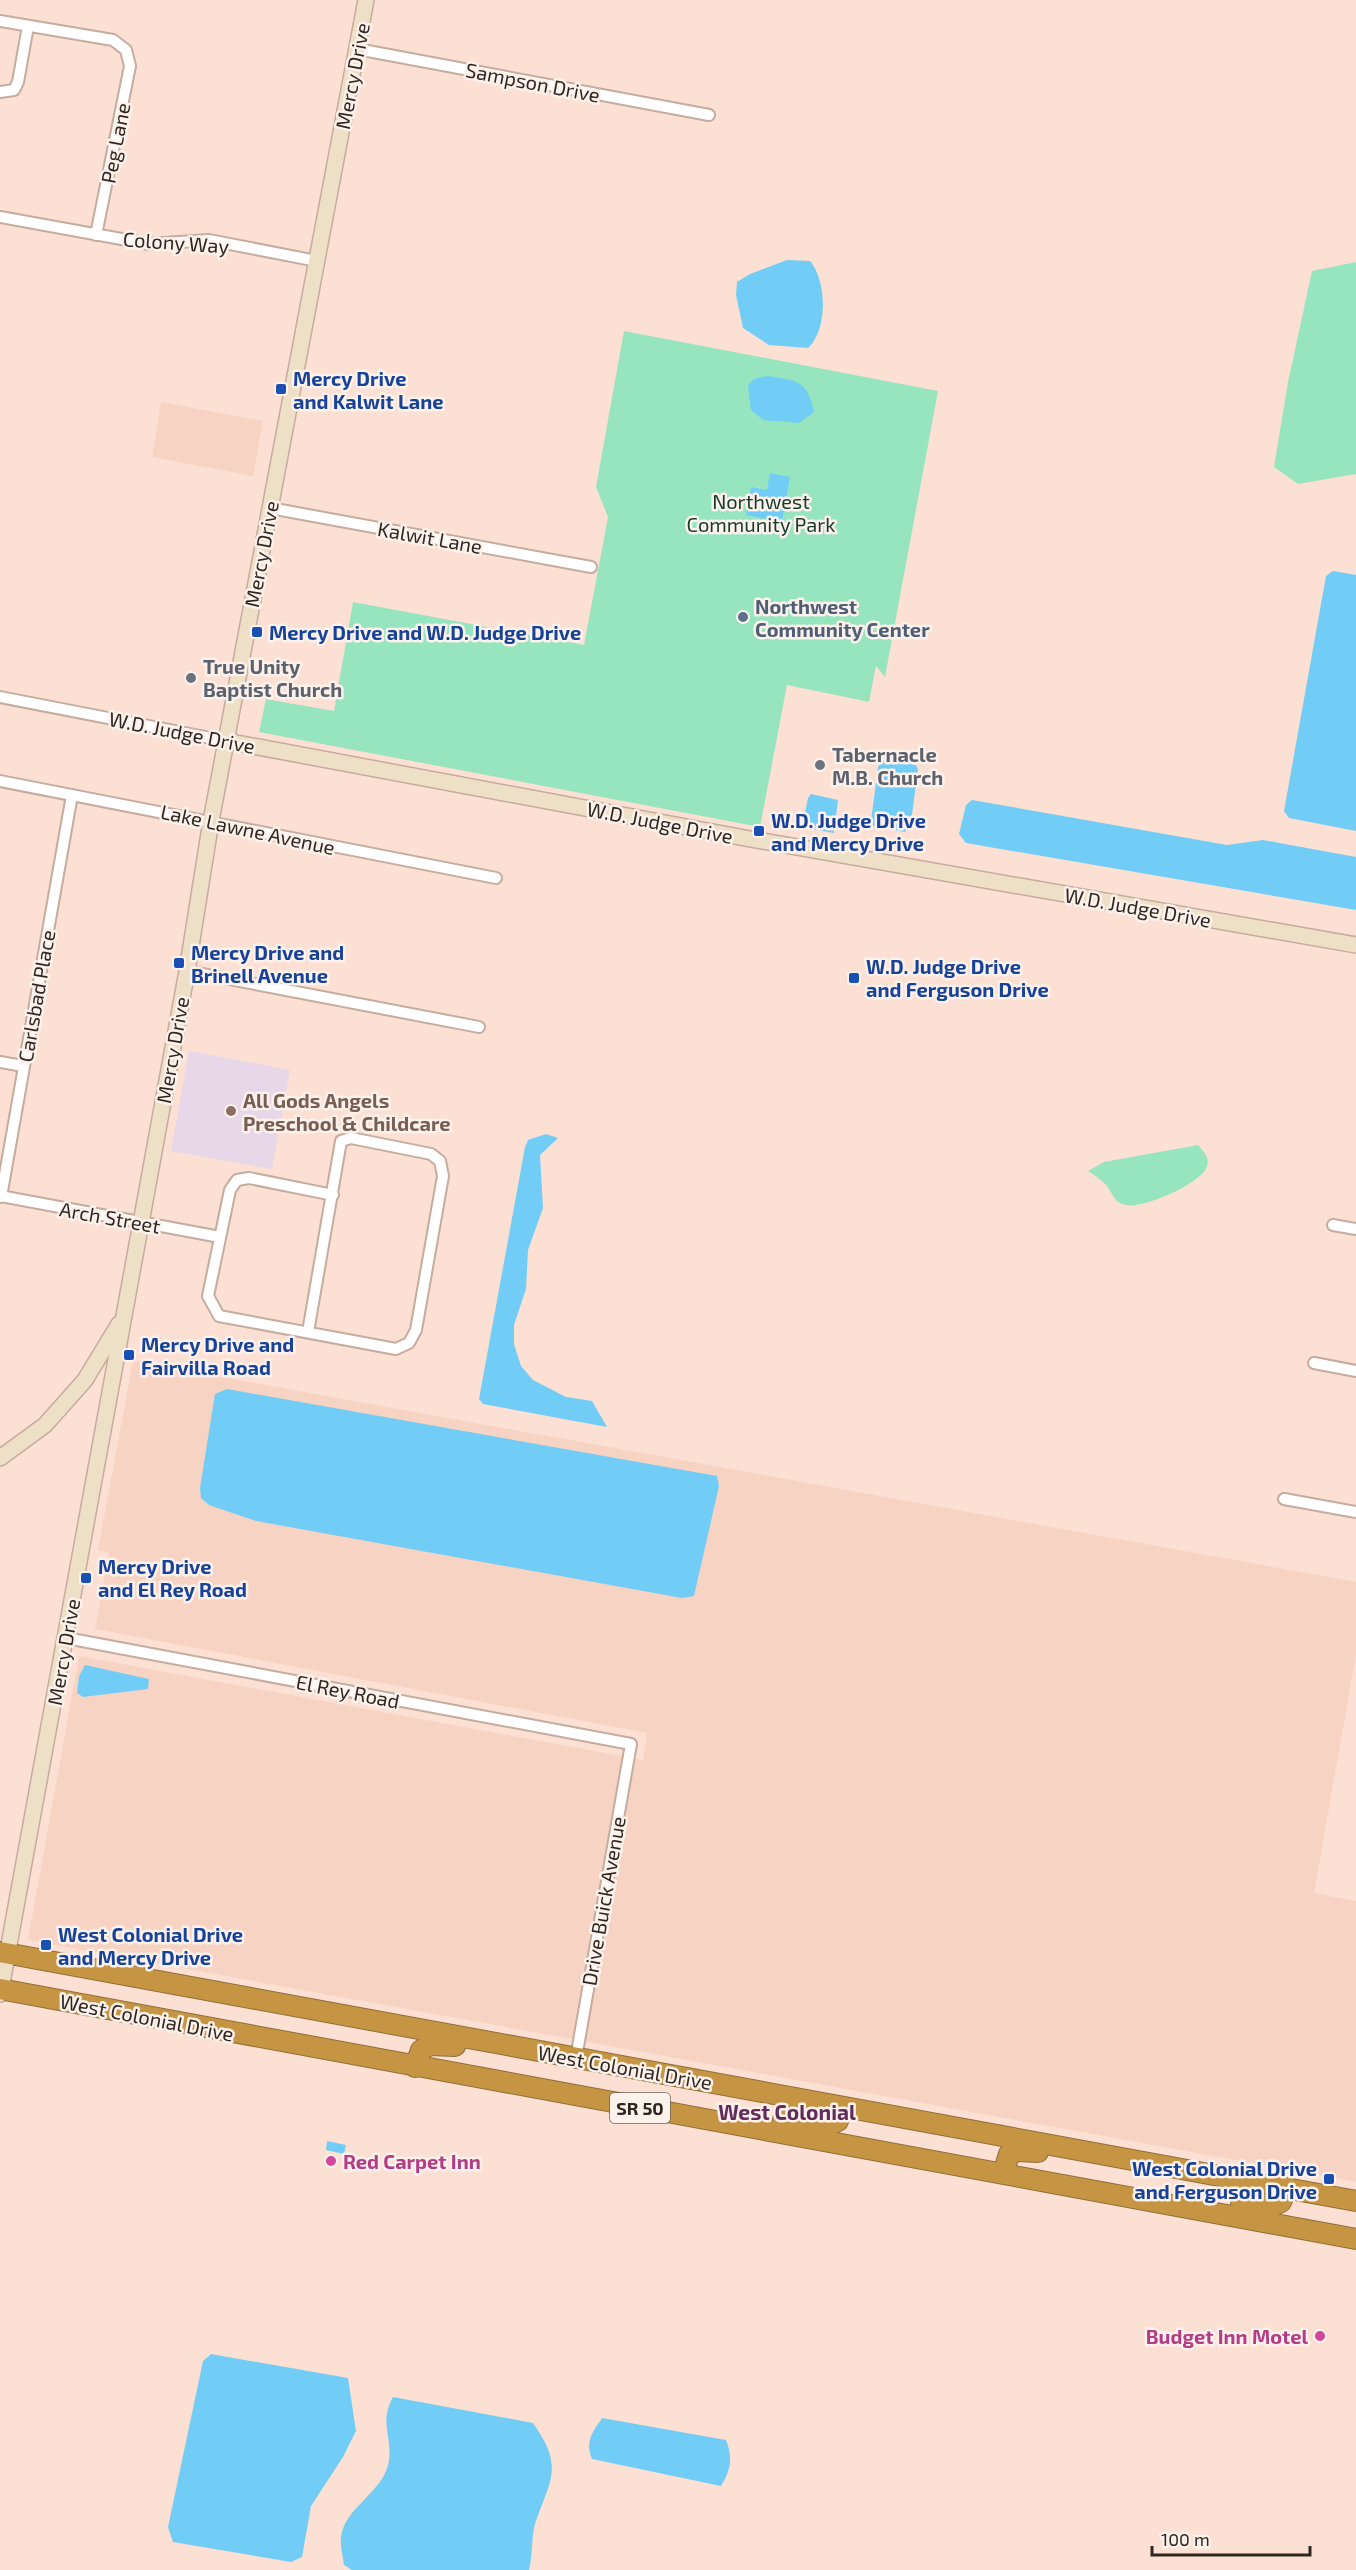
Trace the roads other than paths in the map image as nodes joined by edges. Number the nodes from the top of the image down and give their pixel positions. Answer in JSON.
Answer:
{"nodes":[{"id":1,"x":366,"y":0,"type":"edge"},
{"id":2,"x":0,"y":21,"type":"edge"},
{"id":3,"x":28,"y":26,"type":"junction"},
{"id":4,"x":357,"y":49,"type":"junction"},
{"id":5,"x":0,"y":92,"type":"edge"},
{"id":6,"x":709,"y":115,"type":"dead end"},
{"id":7,"x":0,"y":218,"type":"edge"},
{"id":8,"x":96,"y":235,"type":"junction"},
{"id":9,"x":317,"y":261,"type":"junction"},
{"id":10,"x":270,"y":508,"type":"junction"},
{"id":11,"x":591,"y":567,"type":"dead end"},
{"id":12,"x":0,"y":697,"type":"edge"},
{"id":13,"x":226,"y":741,"type":"junction"},
{"id":14,"x":0,"y":781,"type":"edge"},
{"id":15,"x":72,"y":795,"type":"junction"},
{"id":16,"x":211,"y":822,"type":"junction"},
{"id":17,"x":496,"y":878,"type":"dead end"},
{"id":18,"x":1356,"y":945,"type":"edge"},
{"id":19,"x":187,"y":971,"type":"junction"},
{"id":20,"x":479,"y":1027,"type":"dead end"},
{"id":21,"x":0,"y":1062,"type":"edge"},
{"id":22,"x":23,"y":1066,"type":"junction"},
{"id":23,"x":333,"y":1195,"type":"junction"},
{"id":24,"x":1,"y":1196,"type":"edge"},
{"id":25,"x":141,"y":1222,"type":"junction"},
{"id":26,"x":1333,"y":1225,"type":"dead end"},
{"id":27,"x":1356,"y":1229,"type":"edge"},
{"id":28,"x":220,"y":1237,"type":"junction"},
{"id":29,"x":124,"y":1317,"type":"junction"},
{"id":30,"x":308,"y":1332,"type":"junction"},
{"id":31,"x":1314,"y":1363,"type":"dead end"},
{"id":32,"x":1356,"y":1371,"type":"edge"},
{"id":33,"x":113,"y":1379,"type":"junction"},
{"id":34,"x":86,"y":1380,"type":"junction"},
{"id":35,"x":0,"y":1458,"type":"edge"},
{"id":36,"x":1284,"y":1499,"type":"dead end"},
{"id":37,"x":1356,"y":1512,"type":"edge"},
{"id":38,"x":66,"y":1638,"type":"junction"},
{"id":39,"x":631,"y":1744,"type":"joint"},
{"id":40,"x":4,"y":1952,"type":"edge"},
{"id":41,"x":0,"y":1991,"type":"edge"},
{"id":42,"x":545,"y":2052,"type":"junction"},
{"id":43,"x":576,"y":2058,"type":"junction"},
{"id":44,"x":415,"y":2067,"type":"junction"},
{"id":45,"x":842,"y":2107,"type":"junction"},
{"id":46,"x":717,"y":2122,"type":"junction"},
{"id":47,"x":1123,"y":2158,"type":"junction"},
{"id":48,"x":1003,"y":2174,"type":"junction"},
{"id":49,"x":1287,"y":2188,"type":"junction"},
{"id":50,"x":1356,"y":2201,"type":"edge"},
{"id":51,"x":1168,"y":2204,"type":"junction"},
{"id":52,"x":1356,"y":2239,"type":"edge"}],
"edges":[{"from":1,"to":4,"type":"street","name":"Mercy Drive"},
{"from":2,"to":3,"type":"street"},
{"from":3,"to":5,"type":"street"},
{"from":3,"to":8,"type":"street","name":"Peg Lane"},
{"from":4,"to":6,"type":"street","name":"Sampson Drive"},
{"from":4,"to":9,"type":"street","name":"Mercy Drive"},
{"from":7,"to":8,"type":"street","name":"Colony Way"},
{"from":8,"to":9,"type":"street","name":"Colony Way"},
{"from":9,"to":10,"type":"street","name":"Mercy Drive"},
{"from":10,"to":11,"type":"street","name":"Kalwit Lane"},
{"from":10,"to":13,"type":"street","name":"Mercy Drive"},
{"from":12,"to":13,"type":"street","name":"W.D. Judge Drive"},
{"from":13,"to":16,"type":"street","name":"Mercy Drive"},
{"from":13,"to":18,"type":"street","name":"W.D. Judge Drive"},
{"from":14,"to":15,"type":"street","name":"Lake Lawne Avenue"},
{"from":15,"to":16,"type":"street","name":"Lake Lawne Avenue"},
{"from":15,"to":22,"type":"street","name":"Carlsbad Place"},
{"from":16,"to":17,"type":"street","name":"Lake Lawne Avenue"},
{"from":16,"to":19,"type":"street","name":"Mercy Drive"},
{"from":19,"to":20,"type":"street"},
{"from":19,"to":25,"type":"street","name":"Mercy Drive"},
{"from":21,"to":22,"type":"street"},
{"from":22,"to":24,"type":"street","name":"Carlsbad Place"},
{"from":23,"to":28,"type":"street"},
{"from":23,"to":30,"type":"street"},
{"from":23,"to":30,"type":"street"},
{"from":24,"to":25,"type":"street","name":"Arch Street"},
{"from":25,"to":28,"type":"street","name":"Arch Street"},
{"from":25,"to":29,"type":"street","name":"Mercy Drive"},
{"from":26,"to":27,"type":"street"},
{"from":28,"to":30,"type":"street"},
{"from":29,"to":33,"type":"street","name":"Mercy Drive"},
{"from":29,"to":34,"type":"street"},
{"from":31,"to":32,"type":"street"},
{"from":33,"to":34,"type":"street"},
{"from":33,"to":38,"type":"street","name":"Mercy Drive"},
{"from":34,"to":35,"type":"street"},
{"from":36,"to":37,"type":"street"},
{"from":38,"to":39,"type":"street","name":"El Rey Road"},
{"from":38,"to":40,"type":"street","name":"Mercy Drive"},
{"from":39,"to":43,"type":"street","name":"Drive Buick Avenue"},
{"from":40,"to":41,"type":"street","name":"Mercy Drive"},
{"from":40,"to":42,"type":"highway","name":"West Colonial Drive","number":"SR 50"},
{"from":41,"to":44,"type":"highway","name":"West Colonial Drive","number":"SR 50"},
{"from":42,"to":43,"type":"highway","name":"West Colonial Drive","number":"SR 50"},
{"from":42,"to":44,"type":"highway"},
{"from":43,"to":45,"type":"highway","name":"West Colonial Drive","number":"SR 50"},
{"from":44,"to":46,"type":"highway","name":"West Colonial Drive","number":"SR 50"},
{"from":45,"to":46,"type":"highway"},
{"from":45,"to":47,"type":"highway","name":"West Colonial Drive","number":"SR 50"},
{"from":46,"to":48,"type":"highway","name":"West Colonial Drive","number":"SR 50"},
{"from":47,"to":48,"type":"highway"},
{"from":47,"to":49,"type":"highway","name":"West Colonial Drive","number":"SR 50"},
{"from":48,"to":51,"type":"highway","name":"West Colonial Drive","number":"SR 50"},
{"from":49,"to":50,"type":"highway","name":"West Colonial Drive","number":"SR 50"},
{"from":49,"to":51,"type":"highway"},
{"from":51,"to":52,"type":"highway","name":"West Colonial Drive","number":"SR 50"}]}
